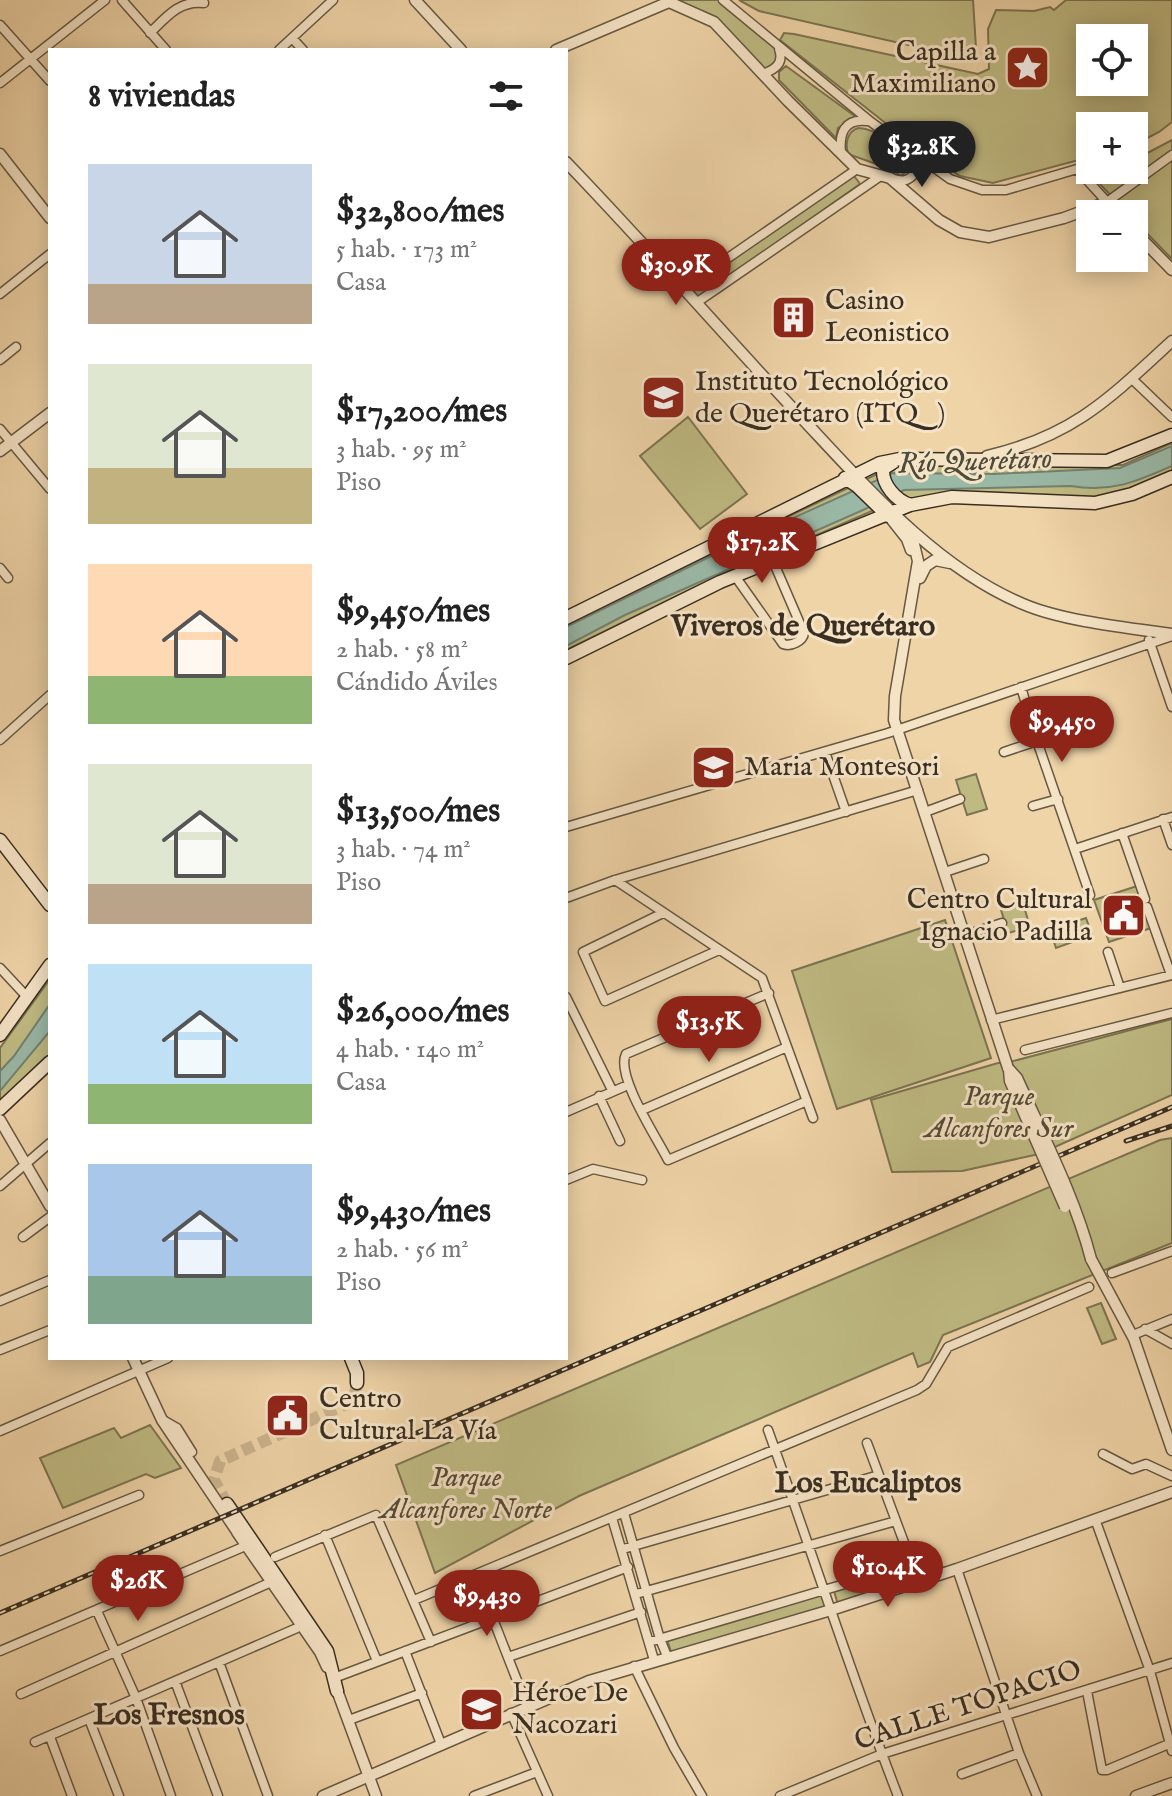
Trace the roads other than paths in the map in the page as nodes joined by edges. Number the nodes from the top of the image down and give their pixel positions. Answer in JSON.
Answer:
{"nodes":[{"id":1,"x":105,"y":0,"type":"edge"},
{"id":2,"x":122,"y":0,"type":"edge"},
{"id":3,"x":333,"y":0,"type":"edge"},
{"id":4,"x":723,"y":0,"type":"edge"},
{"id":5,"x":665,"y":1,"type":"edge"},
{"id":6,"x":419,"y":2,"type":"edge"},
{"id":7,"x":204,"y":3,"type":"dead end"},
{"id":8,"x":0,"y":25,"type":"edge"},
{"id":9,"x":150,"y":33,"type":"junction"},
{"id":10,"x":292,"y":38,"type":"junction"},
{"id":11,"x":779,"y":47,"type":"junction"},
{"id":12,"x":164,"y":48,"type":"edge"},
{"id":13,"x":281,"y":48,"type":"edge"},
{"id":14,"x":301,"y":48,"type":"edge"},
{"id":15,"x":459,"y":48,"type":"edge"},
{"id":16,"x":560,"y":48,"type":"edge"},
{"id":17,"x":30,"y":59,"type":"junction"},
{"id":18,"x":763,"y":74,"type":"junction"},
{"id":19,"x":48,"y":79,"type":"edge"},
{"id":20,"x":0,"y":83,"type":"edge"},
{"id":21,"x":871,"y":122,"type":"junction"},
{"id":22,"x":841,"y":153,"type":"junction"},
{"id":23,"x":0,"y":155,"type":"edge"},
{"id":24,"x":915,"y":155,"type":"junction"},
{"id":25,"x":1172,"y":155,"type":"edge"},
{"id":26,"x":568,"y":164,"type":"edge"},
{"id":27,"x":857,"y":169,"type":"junction"},
{"id":28,"x":886,"y":176,"type":"junction"},
{"id":29,"x":1105,"y":200,"type":"edge"},
{"id":30,"x":1110,"y":200,"type":"edge"},
{"id":31,"x":1076,"y":214,"type":"edge"},
{"id":32,"x":48,"y":215,"type":"edge"},
{"id":33,"x":1064,"y":218,"type":"junction"},
{"id":34,"x":1076,"y":218,"type":"edge"},
{"id":35,"x":1148,"y":245,"type":"edge"},
{"id":36,"x":48,"y":256,"type":"edge"},
{"id":37,"x":1172,"y":270,"type":"edge"},
{"id":38,"x":683,"y":289,"type":"junction"},
{"id":39,"x":0,"y":294,"type":"edge"},
{"id":40,"x":696,"y":303,"type":"junction"},
{"id":41,"x":1172,"y":341,"type":"edge"},
{"id":42,"x":16,"y":347,"type":"dead end"},
{"id":43,"x":0,"y":360,"type":"edge"},
{"id":44,"x":1131,"y":378,"type":"junction"},
{"id":45,"x":48,"y":415,"type":"edge"},
{"id":46,"x":1172,"y":417,"type":"edge"},
{"id":47,"x":0,"y":429,"type":"edge"},
{"id":48,"x":1172,"y":435,"type":"edge"},
{"id":49,"x":11,"y":443,"type":"junction"},
{"id":50,"x":0,"y":451,"type":"edge"},
{"id":51,"x":900,"y":459,"type":"junction"},
{"id":52,"x":969,"y":461,"type":"junction"},
{"id":53,"x":1172,"y":477,"type":"edge"},
{"id":54,"x":855,"y":480,"type":"junction"},
{"id":55,"x":48,"y":487,"type":"edge"},
{"id":56,"x":910,"y":505,"type":"junction"},
{"id":57,"x":887,"y":511,"type":"junction"},
{"id":58,"x":910,"y":530,"type":"junction"},
{"id":59,"x":773,"y":561,"type":"junction"},
{"id":60,"x":957,"y":565,"type":"junction"},
{"id":61,"x":0,"y":568,"type":"edge"},
{"id":62,"x":735,"y":576,"type":"junction"},
{"id":63,"x":8,"y":578,"type":"dead end"},
{"id":64,"x":917,"y":582,"type":"junction"},
{"id":65,"x":568,"y":617,"type":"edge"},
{"id":66,"x":1146,"y":631,"type":"junction"},
{"id":67,"x":1170,"y":633,"type":"edge"},
{"id":68,"x":1150,"y":644,"type":"junction"},
{"id":69,"x":568,"y":657,"type":"edge"},
{"id":70,"x":1021,"y":687,"type":"junction"},
{"id":71,"x":46,"y":698,"type":"edge"},
{"id":72,"x":1172,"y":707,"type":"edge"},
{"id":73,"x":898,"y":729,"type":"junction"},
{"id":74,"x":0,"y":740,"type":"edge"},
{"id":75,"x":1037,"y":741,"type":"junction"},
{"id":76,"x":825,"y":752,"type":"junction"},
{"id":77,"x":1004,"y":752,"type":"dead end"},
{"id":78,"x":918,"y":790,"type":"junction"},
{"id":79,"x":960,"y":799,"type":"dead end"},
{"id":80,"x":1058,"y":799,"type":"junction"},
{"id":81,"x":1033,"y":806,"type":"dead end"},
{"id":82,"x":846,"y":812,"type":"junction"},
{"id":83,"x":925,"y":812,"type":"junction"},
{"id":84,"x":1168,"y":818,"type":"edge"},
{"id":85,"x":568,"y":826,"type":"edge"},
{"id":86,"x":1122,"y":833,"type":"junction"},
{"id":87,"x":1172,"y":845,"type":"edge"},
{"id":88,"x":2,"y":847,"type":"edge"},
{"id":89,"x":1075,"y":849,"type":"junction"},
{"id":90,"x":984,"y":859,"type":"dead end"},
{"id":91,"x":945,"y":872,"type":"junction"},
{"id":92,"x":615,"y":880,"type":"junction"},
{"id":93,"x":1090,"y":895,"type":"dead end"},
{"id":94,"x":568,"y":897,"type":"edge"},
{"id":95,"x":48,"y":903,"type":"edge"},
{"id":96,"x":663,"y":913,"type":"junction"},
{"id":97,"x":1002,"y":923,"type":"dead end"},
{"id":98,"x":966,"y":935,"type":"junction"},
{"id":99,"x":719,"y":950,"type":"junction"},
{"id":100,"x":1108,"y":952,"type":"dead end"},
{"id":101,"x":0,"y":968,"type":"edge"},
{"id":102,"x":48,"y":968,"type":"edge"},
{"id":103,"x":1172,"y":975,"type":"edge"},
{"id":104,"x":1120,"y":988,"type":"junction"},
{"id":105,"x":769,"y":993,"type":"junction"},
{"id":106,"x":28,"y":998,"type":"junction"},
{"id":107,"x":568,"y":1001,"type":"edge"},
{"id":108,"x":1172,"y":1013,"type":"edge"},
{"id":109,"x":991,"y":1020,"type":"junction"},
{"id":110,"x":577,"y":1021,"type":"junction"},
{"id":111,"x":568,"y":1024,"type":"edge"},
{"id":112,"x":0,"y":1035,"type":"edge"},
{"id":113,"x":787,"y":1047,"type":"junction"},
{"id":114,"x":1025,"y":1050,"type":"dead end"},
{"id":115,"x":48,"y":1064,"type":"edge"},
{"id":116,"x":628,"y":1085,"type":"junction"},
{"id":117,"x":612,"y":1090,"type":"junction"},
{"id":118,"x":599,"y":1096,"type":"junction"},
{"id":119,"x":807,"y":1101,"type":"junction"},
{"id":120,"x":3,"y":1103,"type":"edge"},
{"id":121,"x":642,"y":1110,"type":"junction"},
{"id":122,"x":568,"y":1111,"type":"edge"},
{"id":123,"x":813,"y":1118,"type":"dead end"},
{"id":124,"x":0,"y":1120,"type":"edge"},
{"id":125,"x":620,"y":1141,"type":"dead end"},
{"id":126,"x":48,"y":1145,"type":"edge"},
{"id":127,"x":26,"y":1164,"type":"junction"},
{"id":128,"x":568,"y":1179,"type":"edge"},
{"id":129,"x":642,"y":1180,"type":"dead end"},
{"id":130,"x":0,"y":1186,"type":"edge"},
{"id":131,"x":48,"y":1202,"type":"edge"},
{"id":132,"x":48,"y":1218,"type":"edge"},
{"id":133,"x":23,"y":1237,"type":"dead end"},
{"id":134,"x":1172,"y":1251,"type":"edge"},
{"id":135,"x":1112,"y":1273,"type":"dead end"},
{"id":136,"x":48,"y":1281,"type":"edge"},
{"id":137,"x":1089,"y":1287,"type":"dead end"},
{"id":138,"x":0,"y":1301,"type":"edge"},
{"id":139,"x":1172,"y":1319,"type":"edge"},
{"id":140,"x":1145,"y":1329,"type":"junction"},
{"id":141,"x":48,"y":1331,"type":"edge"},
{"id":142,"x":1133,"y":1335,"type":"junction"},
{"id":143,"x":1172,"y":1344,"type":"edge"},
{"id":144,"x":0,"y":1350,"type":"edge"},
{"id":145,"x":134,"y":1360,"type":"edge"},
{"id":146,"x":164,"y":1360,"type":"edge"},
{"id":147,"x":352,"y":1360,"type":"edge"},
{"id":148,"x":140,"y":1371,"type":"junction"},
{"id":149,"x":357,"y":1383,"type":"dead end"},
{"id":150,"x":162,"y":1420,"type":"junction"},
{"id":151,"x":768,"y":1430,"type":"dead end"},
{"id":152,"x":0,"y":1431,"type":"edge"},
{"id":153,"x":867,"y":1443,"type":"dead end"},
{"id":154,"x":775,"y":1450,"type":"junction"},
{"id":155,"x":1172,"y":1450,"type":"edge"},
{"id":156,"x":192,"y":1452,"type":"dead end"},
{"id":157,"x":1103,"y":1454,"type":"dead end"},
{"id":158,"x":879,"y":1475,"type":"junction"},
{"id":159,"x":1172,"y":1476,"type":"edge"},
{"id":160,"x":1172,"y":1492,"type":"edge"},
{"id":161,"x":139,"y":1495,"type":"dead end"},
{"id":162,"x":794,"y":1500,"type":"junction"},
{"id":163,"x":227,"y":1504,"type":"tunnel mouth"},
{"id":164,"x":624,"y":1513,"type":"junction"},
{"id":165,"x":612,"y":1518,"type":"junction"},
{"id":166,"x":1095,"y":1519,"type":"junction"},
{"id":167,"x":896,"y":1521,"type":"junction"},
{"id":168,"x":325,"y":1535,"type":"junction"},
{"id":169,"x":635,"y":1546,"type":"junction"},
{"id":170,"x":243,"y":1547,"type":"dead end"},
{"id":171,"x":809,"y":1547,"type":"junction"},
{"id":172,"x":623,"y":1549,"type":"junction"},
{"id":173,"x":0,"y":1551,"type":"edge"},
{"id":174,"x":275,"y":1557,"type":"dead end"},
{"id":175,"x":628,"y":1567,"type":"junction"},
{"id":176,"x":957,"y":1569,"type":"junction"},
{"id":177,"x":269,"y":1583,"type":"dead end"},
{"id":178,"x":825,"y":1590,"type":"junction"},
{"id":179,"x":647,"y":1591,"type":"junction"},
{"id":180,"x":636,"y":1594,"type":"junction"},
{"id":181,"x":414,"y":1600,"type":"junction"},
{"id":182,"x":831,"y":1610,"type":"junction"},
{"id":183,"x":97,"y":1611,"type":"junction"},
{"id":184,"x":641,"y":1612,"type":"junction"},
{"id":185,"x":493,"y":1619,"type":"junction"},
{"id":186,"x":297,"y":1628,"type":"dead end"},
{"id":187,"x":660,"y":1639,"type":"junction"},
{"id":188,"x":431,"y":1642,"type":"junction"},
{"id":189,"x":649,"y":1642,"type":"junction"},
{"id":190,"x":115,"y":1650,"type":"junction"},
{"id":191,"x":0,"y":1651,"type":"edge"},
{"id":192,"x":405,"y":1651,"type":"junction"},
{"id":193,"x":667,"y":1656,"type":"junction"},
{"id":194,"x":508,"y":1657,"type":"junction"},
{"id":195,"x":654,"y":1660,"type":"junction"},
{"id":196,"x":377,"y":1661,"type":"junction"},
{"id":197,"x":219,"y":1662,"type":"junction"},
{"id":198,"x":1172,"y":1663,"type":"edge"},
{"id":199,"x":634,"y":1666,"type":"junction"},
{"id":200,"x":1150,"y":1671,"type":"junction"},
{"id":201,"x":175,"y":1681,"type":"junction"},
{"id":202,"x":336,"y":1684,"type":"junction"},
{"id":203,"x":1087,"y":1691,"type":"junction"},
{"id":204,"x":422,"y":1693,"type":"junction"},
{"id":205,"x":21,"y":1694,"type":"dead end"},
{"id":206,"x":136,"y":1698,"type":"junction"},
{"id":207,"x":527,"y":1706,"type":"junction"},
{"id":208,"x":511,"y":1713,"type":"junction"},
{"id":209,"x":1007,"y":1715,"type":"junction"},
{"id":210,"x":89,"y":1719,"type":"junction"},
{"id":211,"x":349,"y":1720,"type":"junction"},
{"id":212,"x":50,"y":1737,"type":"junction"},
{"id":213,"x":35,"y":1742,"type":"dead end"},
{"id":214,"x":441,"y":1744,"type":"junction"},
{"id":215,"x":1171,"y":1746,"type":"edge"},
{"id":216,"x":1019,"y":1753,"type":"junction"},
{"id":217,"x":882,"y":1754,"type":"junction"},
{"id":218,"x":537,"y":1772,"type":"junction"},
{"id":219,"x":962,"y":1774,"type":"dead end"},
{"id":220,"x":368,"y":1775,"type":"junction"},
{"id":221,"x":1172,"y":1783,"type":"edge"},
{"id":222,"x":72,"y":1796,"type":"edge"},
{"id":223,"x":119,"y":1796,"type":"edge"},
{"id":224,"x":171,"y":1796,"type":"edge"},
{"id":225,"x":218,"y":1796,"type":"edge"},
{"id":226,"x":268,"y":1796,"type":"edge"},
{"id":227,"x":323,"y":1796,"type":"edge"},
{"id":228,"x":376,"y":1796,"type":"edge"},
{"id":229,"x":474,"y":1796,"type":"edge"},
{"id":230,"x":548,"y":1796,"type":"edge"},
{"id":231,"x":702,"y":1796,"type":"edge"},
{"id":232,"x":780,"y":1796,"type":"edge"},
{"id":233,"x":898,"y":1796,"type":"edge"},
{"id":234,"x":1037,"y":1796,"type":"edge"},
{"id":235,"x":1136,"y":1796,"type":"edge"}],
"edges":[{"from":1,"to":17,"type":"street"},
{"from":2,"to":9,"type":"street"},
{"from":3,"to":10,"type":"street"},
{"from":4,"to":11,"type":"street"},
{"from":5,"to":16,"type":"street"},
{"from":5,"to":18,"type":"street"},
{"from":6,"to":15,"type":"street"},
{"from":7,"to":9,"type":"street"},
{"from":8,"to":17,"type":"street"},
{"from":9,"to":12,"type":"street"},
{"from":10,"to":13,"type":"street"},
{"from":10,"to":14,"type":"street"},
{"from":11,"to":18,"type":"street"},
{"from":11,"to":21,"type":"street"},
{"from":17,"to":19,"type":"street"},
{"from":17,"to":20,"type":"street"},
{"from":18,"to":22,"type":"street"},
{"from":21,"to":22,"type":"street"},
{"from":21,"to":24,"type":"street"},
{"from":22,"to":27,"type":"street"},
{"from":23,"to":32,"type":"street"},
{"from":24,"to":28,"type":"street"},
{"from":24,"to":29,"type":"street"},
{"from":25,"to":30,"type":"street"},
{"from":26,"to":38,"type":"street"},
{"from":27,"to":28,"type":"street"},
{"from":27,"to":38,"type":"street"},
{"from":28,"to":33,"type":"street"},
{"from":28,"to":40,"type":"street"},
{"from":31,"to":33,"type":"street"},
{"from":33,"to":34,"type":"street"},
{"from":35,"to":37,"type":"street"},
{"from":36,"to":39,"type":"street"},
{"from":38,"to":40,"type":"street"},
{"from":40,"to":54,"type":"street"},
{"from":41,"to":44,"type":"street"},
{"from":42,"to":43,"type":"street"},
{"from":44,"to":46,"type":"street"},
{"from":44,"to":52,"type":"street"},
{"from":45,"to":49,"type":"street"},
{"from":47,"to":49,"type":"street"},
{"from":48,"to":52,"type":"main road"},
{"from":49,"to":50,"type":"street"},
{"from":49,"to":55,"type":"street"},
{"from":51,"to":52,"type":"main road"},
{"from":51,"to":54,"type":"main road"},
{"from":51,"to":56,"type":"main road"},
{"from":53,"to":56,"type":"main road"},
{"from":54,"to":57,"type":"main road"},
{"from":54,"to":65,"type":"main road"},
{"from":56,"to":57,"type":"main road"},
{"from":57,"to":58,"type":"street"},
{"from":57,"to":59,"type":"main road"},
{"from":57,"to":64,"type":"street"},
{"from":58,"to":60,"type":"street"},
{"from":58,"to":64,"type":"street"},
{"from":59,"to":62,"type":"main road"},
{"from":59,"to":62,"type":"street"},
{"from":60,"to":64,"type":"street"},
{"from":60,"to":66,"type":"street"},
{"from":61,"to":63,"type":"street"},
{"from":62,"to":69,"type":"main road"},
{"from":64,"to":73,"type":"street"},
{"from":66,"to":67,"type":"street"},
{"from":66,"to":68,"type":"street"},
{"from":67,"to":68,"type":"street"},
{"from":68,"to":70,"type":"street"},
{"from":68,"to":72,"type":"street"},
{"from":70,"to":73,"type":"street"},
{"from":70,"to":75,"type":"street"},
{"from":71,"to":74,"type":"street"},
{"from":73,"to":76,"type":"street"},
{"from":73,"to":78,"type":"street"},
{"from":75,"to":77,"type":"street"},
{"from":75,"to":80,"type":"street"},
{"from":76,"to":82,"type":"street"},
{"from":76,"to":85,"type":"street"},
{"from":78,"to":82,"type":"street"},
{"from":78,"to":83,"type":"street"},
{"from":79,"to":83,"type":"street"},
{"from":80,"to":81,"type":"street"},
{"from":80,"to":89,"type":"street"},
{"from":82,"to":92,"type":"street"},
{"from":83,"to":91,"type":"street"},
{"from":84,"to":86,"type":"street"},
{"from":84,"to":87,"type":"street"},
{"from":86,"to":89,"type":"street"},
{"from":86,"to":103,"type":"street"},
{"from":88,"to":95,"type":"main road"},
{"from":89,"to":93,"type":"street"},
{"from":90,"to":91,"type":"street"},
{"from":91,"to":98,"type":"street"},
{"from":92,"to":94,"type":"street"},
{"from":92,"to":96,"type":"street"},
{"from":96,"to":99,"type":"street"},
{"from":96,"to":99,"type":"street"},
{"from":97,"to":98,"type":"street"},
{"from":98,"to":109,"type":"street"},
{"from":99,"to":105,"type":"street"},
{"from":100,"to":104,"type":"street"},
{"from":101,"to":106,"type":"street"},
{"from":102,"to":106,"type":"main road"},
{"from":103,"to":104,"type":"street"},
{"from":104,"to":109,"type":"street"},
{"from":105,"to":113,"type":"street"},
{"from":105,"to":116,"type":"street"},
{"from":106,"to":112,"type":"main road"},
{"from":107,"to":110,"type":"street"},
{"from":108,"to":114,"type":"street"},
{"from":109,"to":142,"type":"street","bridge":true},
{"from":110,"to":111,"type":"street"},
{"from":110,"to":117,"type":"street"},
{"from":113,"to":119,"type":"street"},
{"from":113,"to":121,"type":"street"},
{"from":115,"to":120,"type":"main road"},
{"from":116,"to":117,"type":"street"},
{"from":116,"to":121,"type":"street"},
{"from":117,"to":118,"type":"street"},
{"from":118,"to":122,"type":"street"},
{"from":118,"to":125,"type":"street"},
{"from":119,"to":121,"type":"street"},
{"from":119,"to":123,"type":"street"},
{"from":124,"to":127,"type":"street"},
{"from":126,"to":127,"type":"street"},
{"from":127,"to":130,"type":"street"},
{"from":127,"to":131,"type":"street"},
{"from":128,"to":129,"type":"street"},
{"from":132,"to":133,"type":"street"},
{"from":134,"to":135,"type":"street"},
{"from":136,"to":138,"type":"street"},
{"from":137,"to":154,"type":"street"},
{"from":139,"to":140,"type":"street"},
{"from":140,"to":142,"type":"street"},
{"from":140,"to":143,"type":"street"},
{"from":141,"to":144,"type":"street"},
{"from":142,"to":155,"type":"street"},
{"from":145,"to":148,"type":"street"},
{"from":146,"to":148,"type":"street"},
{"from":147,"to":149,"type":"main road"},
{"from":148,"to":150,"type":"street"},
{"from":148,"to":152,"type":"street"},
{"from":150,"to":156,"type":"street"},
{"from":150,"to":202,"type":"street"},
{"from":151,"to":154,"type":"street"},
{"from":153,"to":158,"type":"street"},
{"from":154,"to":162,"type":"street"},
{"from":154,"to":164,"type":"street"},
{"from":157,"to":159,"type":"street"},
{"from":158,"to":162,"type":"street"},
{"from":158,"to":167,"type":"street"},
{"from":160,"to":166,"type":"street"},
{"from":161,"to":173,"type":"street"},
{"from":162,"to":169,"type":"street"},
{"from":162,"to":171,"type":"street"},
{"from":163,"to":202,"type":"main road"},
{"from":164,"to":165,"type":"street"},
{"from":164,"to":169,"type":"street"},
{"from":165,"to":172,"type":"street"},
{"from":165,"to":181,"type":"street"},
{"from":166,"to":176,"type":"street"},
{"from":166,"to":200,"type":"street"},
{"from":167,"to":171,"type":"street"},
{"from":167,"to":178,"type":"street"},
{"from":168,"to":174,"type":"street"},
{"from":168,"to":181,"type":"street"},
{"from":168,"to":196,"type":"street"},
{"from":169,"to":172,"type":"street"},
{"from":169,"to":179,"type":"street"},
{"from":170,"to":183,"type":"street"},
{"from":171,"to":178,"type":"street"},
{"from":171,"to":179,"type":"street"},
{"from":172,"to":175,"type":"street"},
{"from":175,"to":180,"type":"street"},
{"from":175,"to":185,"type":"street"},
{"from":176,"to":182,"type":"street"},
{"from":176,"to":209,"type":"street"},
{"from":177,"to":190,"type":"street"},
{"from":178,"to":182,"type":"street"},
{"from":178,"to":187,"type":"street"},
{"from":179,"to":180,"type":"street"},
{"from":179,"to":187,"type":"street"},
{"from":180,"to":184,"type":"street"},
{"from":181,"to":188,"type":"street"},
{"from":182,"to":193,"type":"street"},
{"from":182,"to":217,"type":"street"},
{"from":183,"to":190,"type":"street"},
{"from":183,"to":191,"type":"street"},
{"from":184,"to":189,"type":"street"},
{"from":184,"to":194,"type":"street"},
{"from":185,"to":188,"type":"street"},
{"from":185,"to":194,"type":"street"},
{"from":186,"to":197,"type":"street"},
{"from":187,"to":189,"type":"street"},
{"from":187,"to":193,"type":"street"},
{"from":188,"to":192,"type":"street"},
{"from":189,"to":195,"type":"street"},
{"from":190,"to":205,"type":"street"},
{"from":190,"to":206,"type":"street"},
{"from":192,"to":196,"type":"street"},
{"from":192,"to":204,"type":"street"},
{"from":193,"to":195,"type":"street"},
{"from":194,"to":207,"type":"street"},
{"from":195,"to":199,"type":"street"},
{"from":196,"to":202,"type":"street"},
{"from":197,"to":201,"type":"street"},
{"from":197,"to":226,"type":"street"},
{"from":198,"to":200,"type":"street","name":"CALLE TOPACIO"},
{"from":199,"to":207,"type":"street"},
{"from":199,"to":231,"type":"street"},
{"from":200,"to":203,"type":"street","name":"CALLE TOPACIO"},
{"from":200,"to":215,"type":"street"},
{"from":201,"to":206,"type":"street"},
{"from":201,"to":225,"type":"street"},
{"from":202,"to":211,"type":"street"},
{"from":203,"to":209,"type":"street","name":"CALLE TOPACIO"},
{"from":203,"to":215,"type":"street"},
{"from":204,"to":211,"type":"street"},
{"from":204,"to":214,"type":"street"},
{"from":206,"to":210,"type":"street"},
{"from":206,"to":224,"type":"street"},
{"from":207,"to":208,"type":"street"},
{"from":208,"to":214,"type":"street"},
{"from":208,"to":218,"type":"street"},
{"from":209,"to":216,"type":"street"},
{"from":209,"to":217,"type":"street","name":"CALLE TOPACIO"},
{"from":210,"to":212,"type":"street"},
{"from":210,"to":223,"type":"street"},
{"from":211,"to":220,"type":"street"},
{"from":212,"to":213,"type":"street"},
{"from":212,"to":222,"type":"street"},
{"from":214,"to":220,"type":"street"},
{"from":216,"to":219,"type":"street"},
{"from":216,"to":234,"type":"street"},
{"from":217,"to":232,"type":"street","name":"CALLE TOPACIO"},
{"from":217,"to":233,"type":"street"},
{"from":218,"to":229,"type":"street"},
{"from":218,"to":230,"type":"street"},
{"from":220,"to":227,"type":"street"},
{"from":220,"to":228,"type":"street"},
{"from":221,"to":235,"type":"street"}]}
